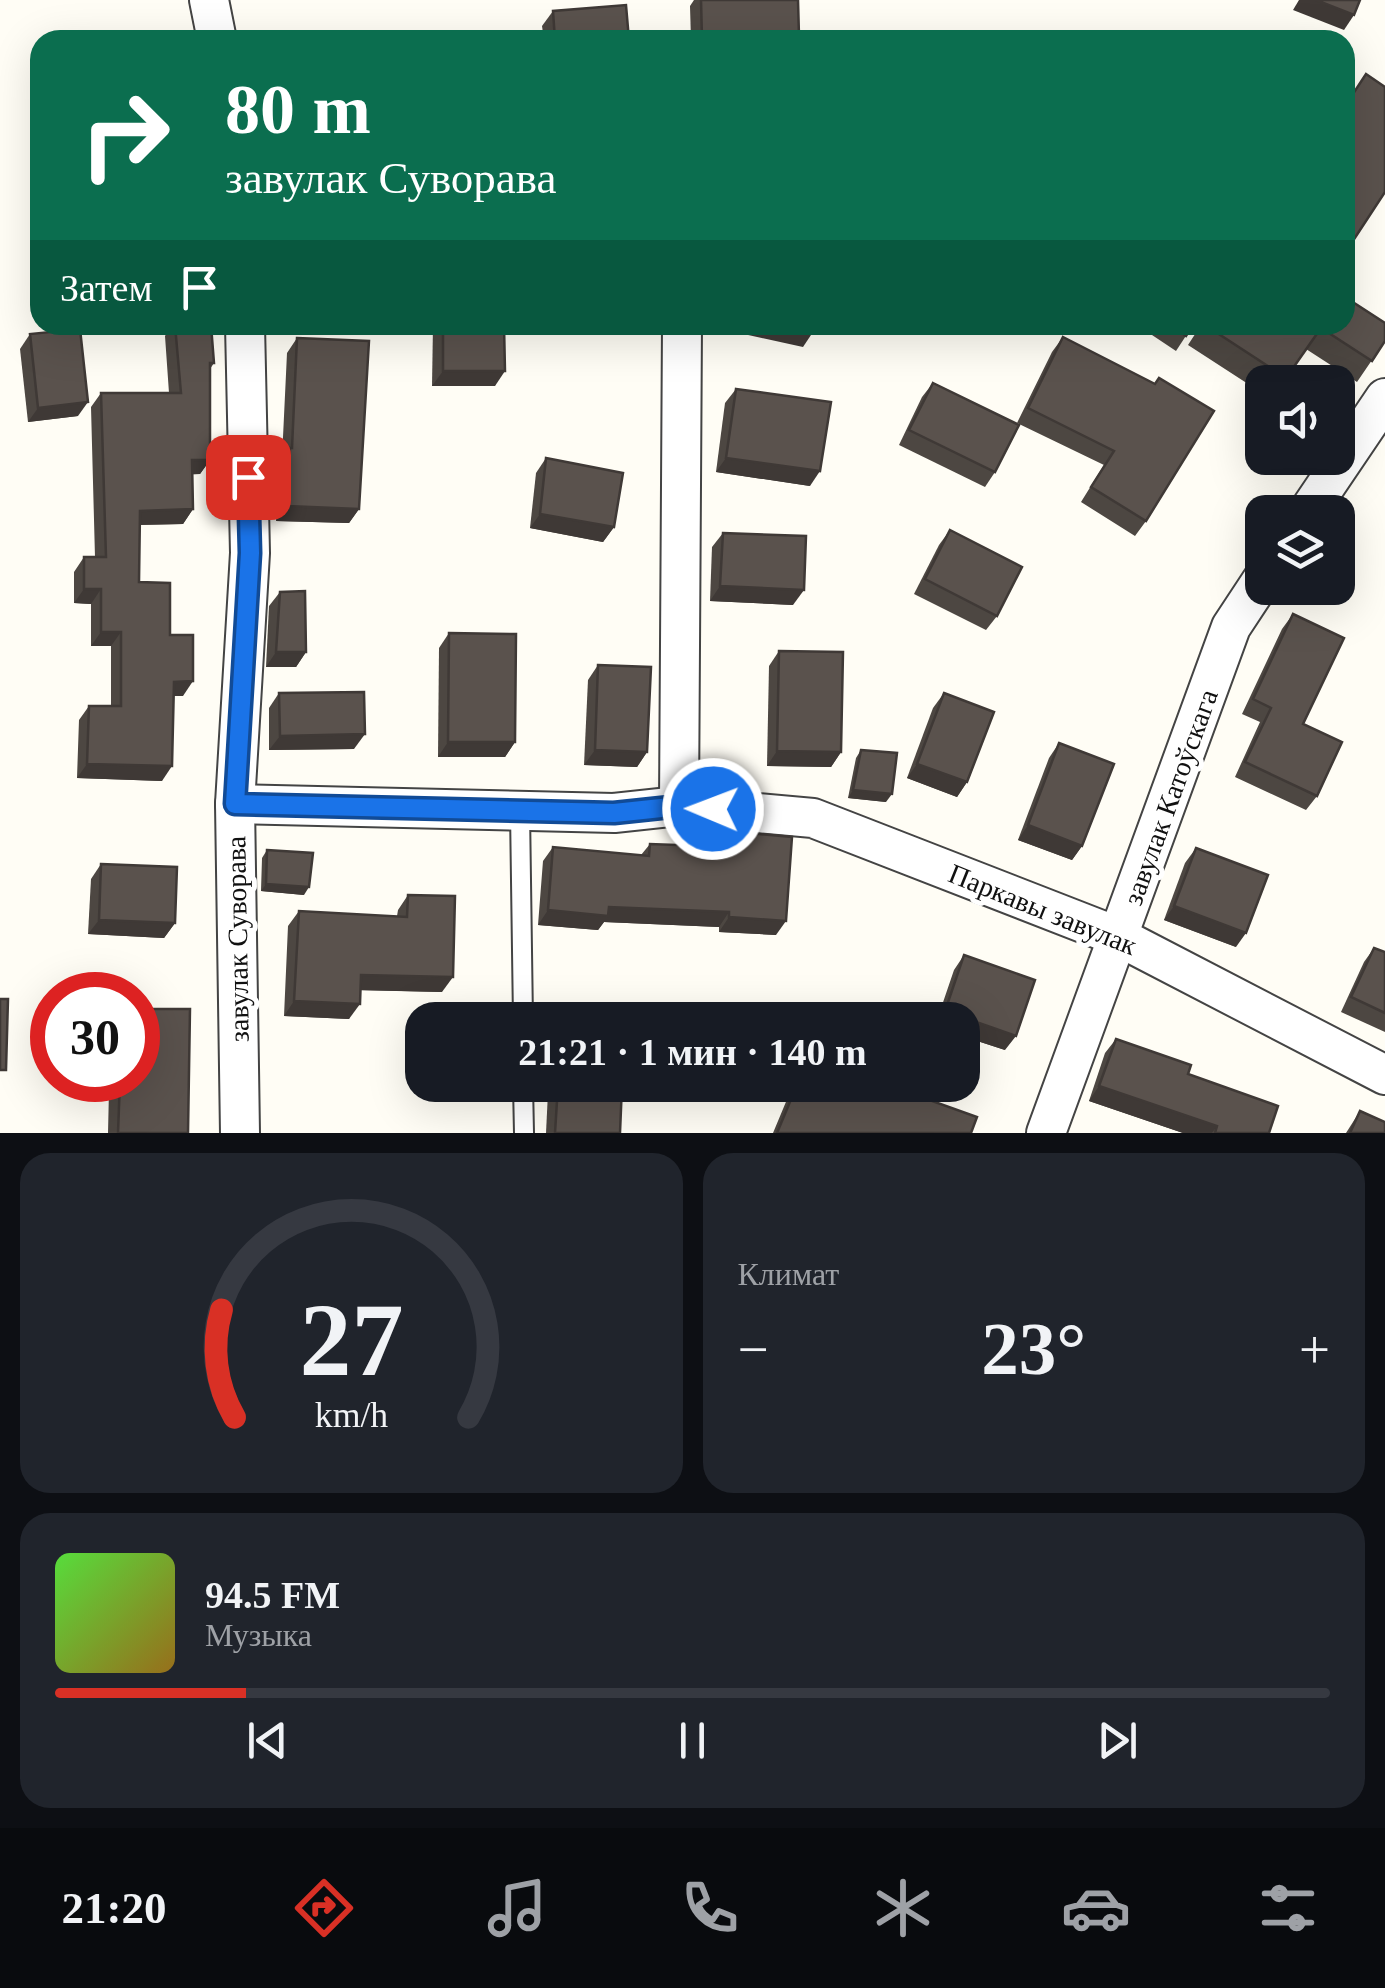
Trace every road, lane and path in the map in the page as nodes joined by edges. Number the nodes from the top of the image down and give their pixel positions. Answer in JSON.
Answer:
{"nodes":[{"id":1,"x":209,"y":0,"type":"edge"},
{"id":2,"x":215,"y":30,"type":"edge"},
{"id":3,"x":246,"y":335,"type":"edge"},
{"id":4,"x":682,"y":335,"type":"edge"},
{"id":5,"x":1385,"y":398,"type":"edge"},
{"id":6,"x":1319,"y":495,"type":"edge"},
{"id":7,"x":1246,"y":605,"type":"edge"},
{"id":8,"x":235,"y":804,"type":"junction"},
{"id":9,"x":680,"y":806,"type":"junction"},
{"id":10,"x":520,"y":811,"type":"junction"},
{"id":11,"x":1120,"y":937,"type":"junction"},
{"id":12,"x":522,"y":1002,"type":"edge"},
{"id":13,"x":1385,"y":1075,"type":"edge"},
{"id":14,"x":523,"y":1102,"type":"edge"},
{"id":15,"x":240,"y":1133,"type":"edge"},
{"id":16,"x":524,"y":1133,"type":"edge"},
{"id":17,"x":1046,"y":1133,"type":"edge"}],
"edges":[{"from":1,"to":2,"type":"street"},
{"from":3,"to":8,"type":"street","name":"завулак Суворава"},
{"from":4,"to":9,"type":"street"},
{"from":5,"to":6,"type":"street"},
{"from":7,"to":11,"type":"street","name":"завулак Катоўскага"},
{"from":8,"to":10,"type":"street","name":"Паркавы завулак"},
{"from":8,"to":15,"type":"street","name":"завулак Суворава"},
{"from":9,"to":10,"type":"street","name":"Паркавы завулак"},
{"from":9,"to":11,"type":"street","name":"Паркавы завулак"},
{"from":10,"to":12,"type":"lane"},
{"from":11,"to":13,"type":"street","name":"Паркавы завулак"},
{"from":11,"to":17,"type":"street","name":"завулак Катоўскага"},
{"from":14,"to":16,"type":"lane"}]}
